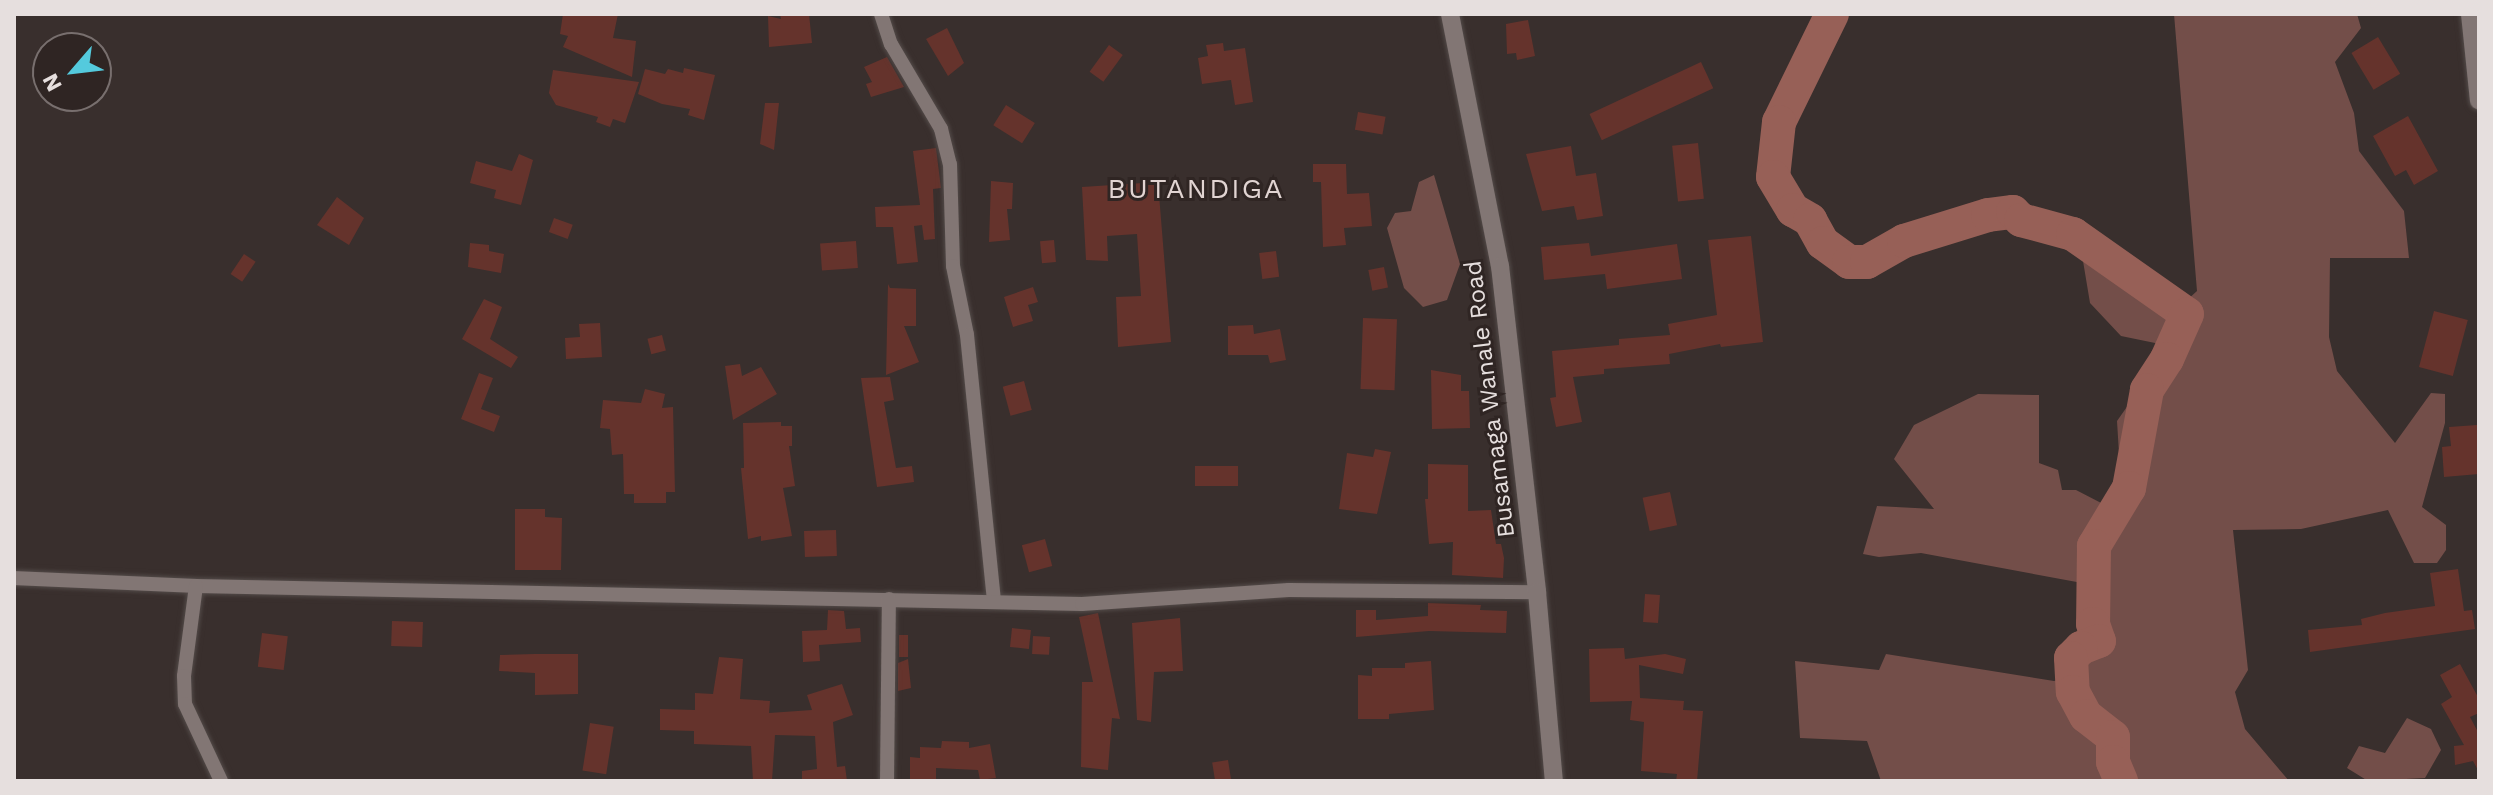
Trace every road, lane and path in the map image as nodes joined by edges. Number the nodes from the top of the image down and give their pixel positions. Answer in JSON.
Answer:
{"nodes":[{"id":1,"x":881,"y":14,"type":"edge"},
{"id":2,"x":1450,"y":14,"type":"edge"},
{"id":3,"x":2470,"y":14,"type":"edge"},
{"id":4,"x":2479,"y":101,"type":"edge"},
{"id":5,"x":14,"y":578,"type":"edge"},
{"id":6,"x":196,"y":586,"type":"junction"},
{"id":7,"x":1537,"y":592,"type":"junction"},
{"id":8,"x":889,"y":599,"type":"junction"},
{"id":9,"x":994,"y":600,"type":"junction"},
{"id":10,"x":221,"y":781,"type":"edge"},
{"id":11,"x":887,"y":781,"type":"edge"},
{"id":12,"x":1554,"y":781,"type":"edge"}],
"edges":[{"from":1,"to":9,"type":"street"},
{"from":2,"to":7,"type":"street","name":"Busamaga Wanale Road"},
{"from":3,"to":4,"type":"street"},
{"from":5,"to":6,"type":"street"},
{"from":6,"to":8,"type":"street"},
{"from":6,"to":10,"type":"street"},
{"from":7,"to":9,"type":"street"},
{"from":7,"to":12,"type":"street","name":"Busamaga Wanale Road"},
{"from":8,"to":9,"type":"street"},
{"from":8,"to":11,"type":"street"}]}
